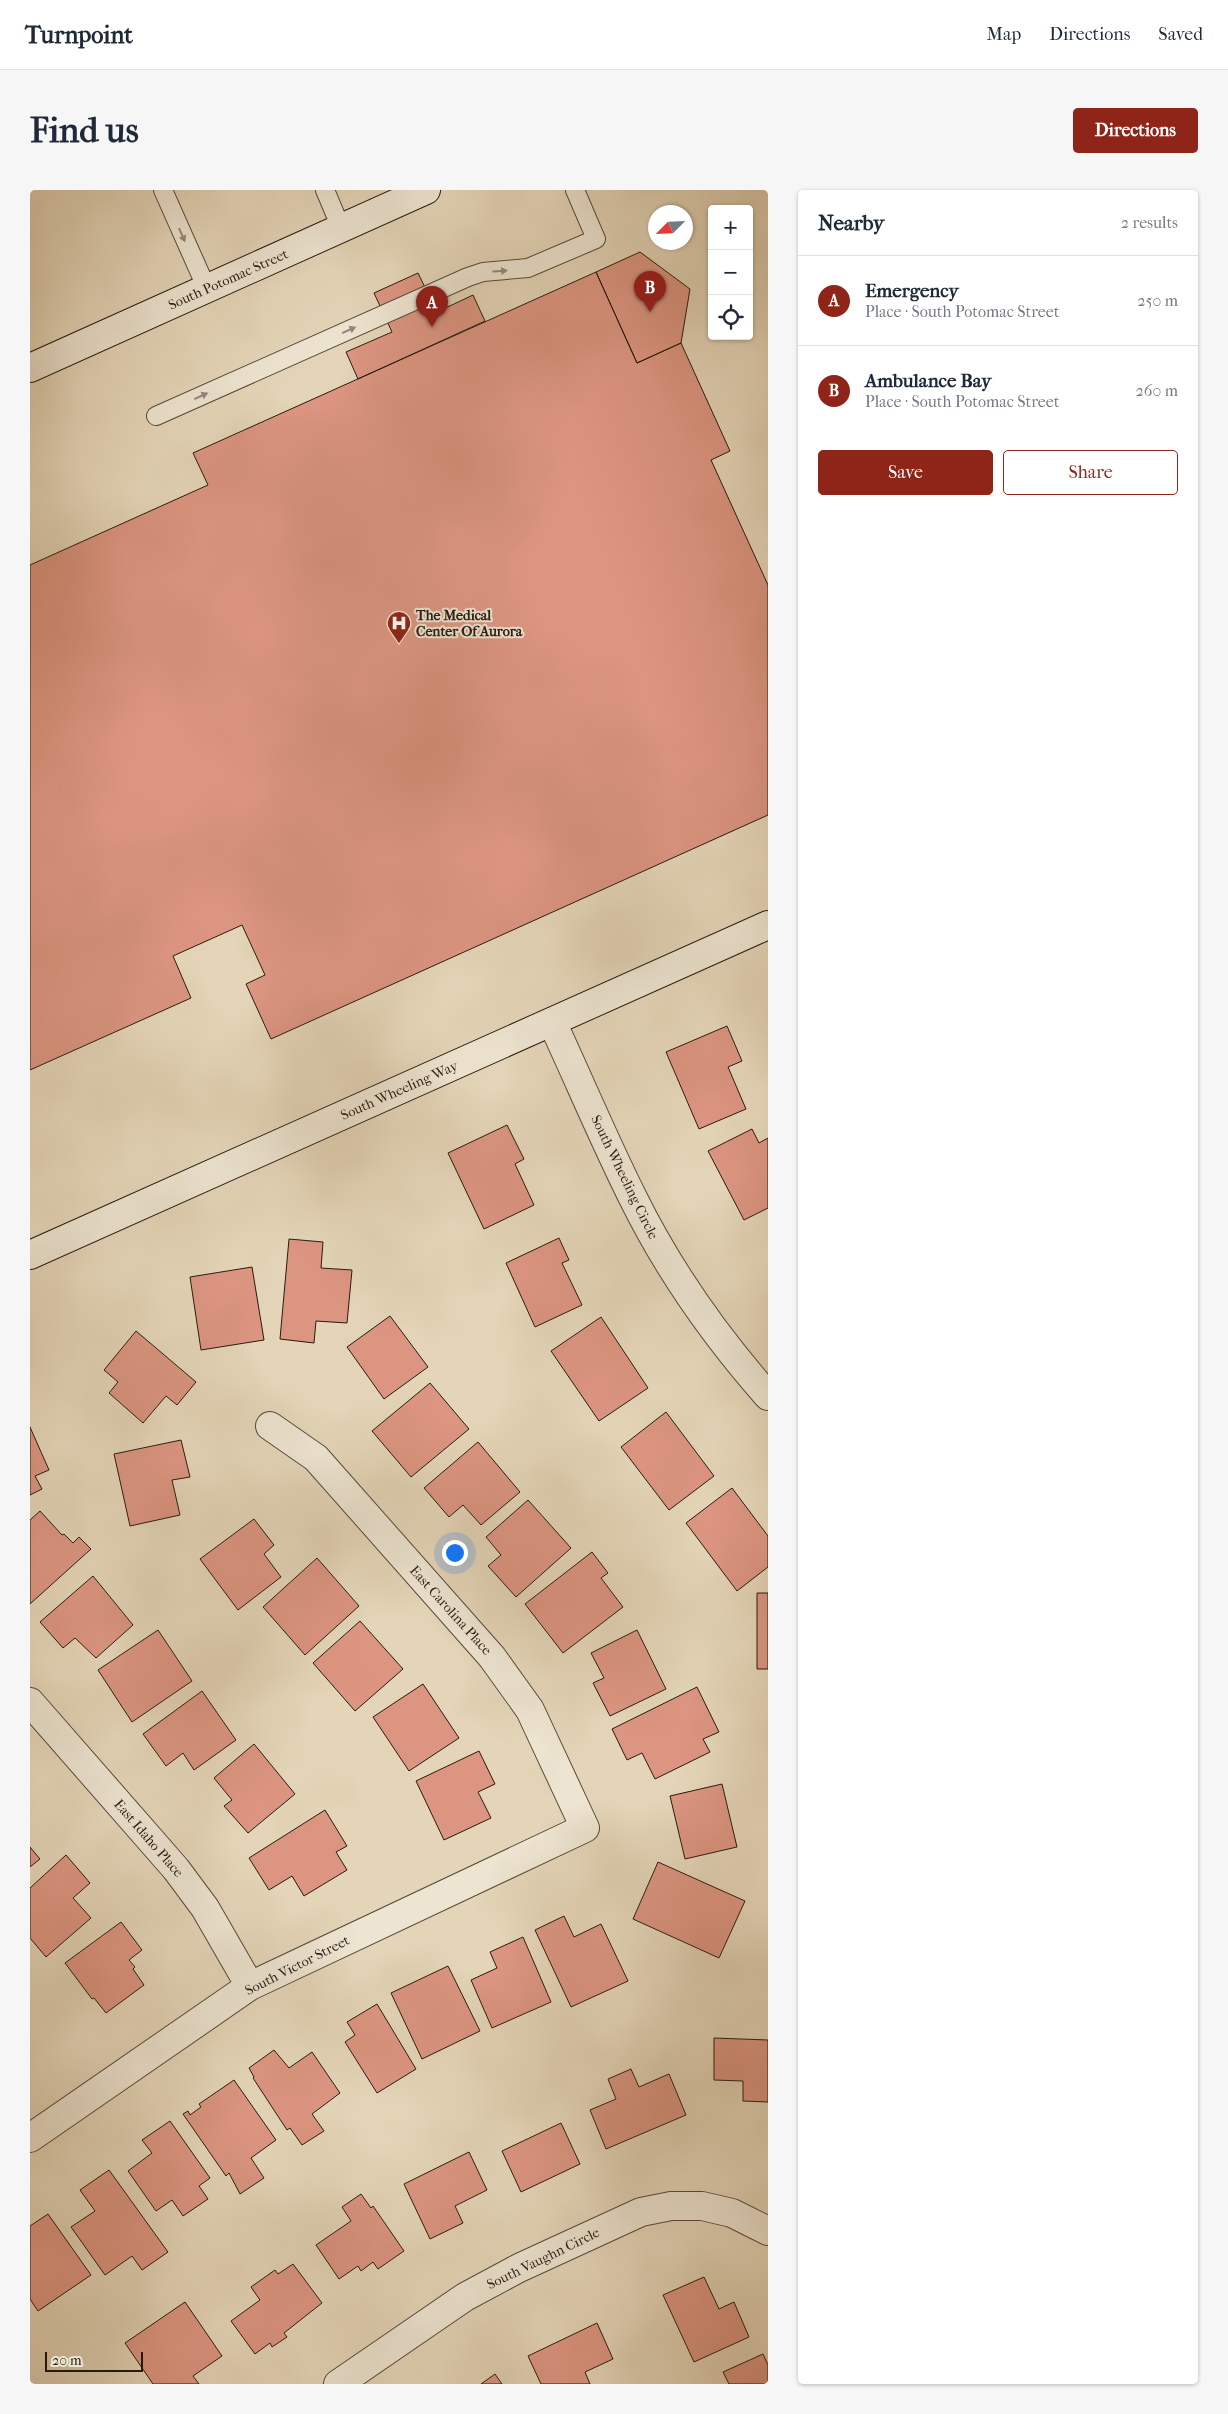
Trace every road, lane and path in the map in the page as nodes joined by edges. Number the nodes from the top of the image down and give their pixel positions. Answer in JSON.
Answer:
{"nodes":[{"id":1,"x":163,"y":190,"type":"edge"},
{"id":2,"x":325,"y":190,"type":"edge"},
{"id":3,"x":426,"y":190,"type":"edge"},
{"id":4,"x":575,"y":190,"type":"edge"},
{"id":5,"x":341,"y":228,"type":"junction"},
{"id":6,"x":207,"y":289,"type":"junction"},
{"id":7,"x":30,"y":368,"type":"edge"},
{"id":8,"x":156,"y":416,"type":"dead end"},
{"id":9,"x":768,"y":924,"type":"edge"},
{"id":10,"x":552,"y":1022,"type":"junction"},
{"id":11,"x":30,"y":1255,"type":"edge"},
{"id":12,"x":768,"y":1396,"type":"edge"},
{"id":13,"x":270,"y":1426,"type":"dead end"},
{"id":14,"x":30,"y":1702,"type":"edge"},
{"id":15,"x":586,"y":1828,"type":"joint"},
{"id":16,"x":250,"y":1986,"type":"junction"},
{"id":17,"x":30,"y":2138,"type":"edge"},
{"id":18,"x":768,"y":2231,"type":"edge"},
{"id":19,"x":338,"y":2384,"type":"edge"}],
"edges":[{"from":1,"to":6,"type":"lane","one_way":true},
{"from":2,"to":5,"type":"lane"},
{"from":3,"to":5,"type":"street","name":"South Potomac Street"},
{"from":8,"to":4,"type":"lane","one_way":true},
{"from":5,"to":6,"type":"street","name":"South Potomac Street"},
{"from":6,"to":7,"type":"street","name":"South Potomac Street"},
{"from":9,"to":10,"type":"street","name":"South Wheeling Way"},
{"from":10,"to":11,"type":"street","name":"South Wheeling Way"},
{"from":10,"to":12,"type":"street","name":"South Wheeling Circle"},
{"from":13,"to":15,"type":"street","name":"East Carolina Place"},
{"from":14,"to":16,"type":"street","name":"East Idaho Place"},
{"from":15,"to":16,"type":"street","name":"South Victor Street"},
{"from":16,"to":17,"type":"street","name":"South Victor Street"},
{"from":18,"to":19,"type":"street","name":"South Vaughn Circle"}]}
